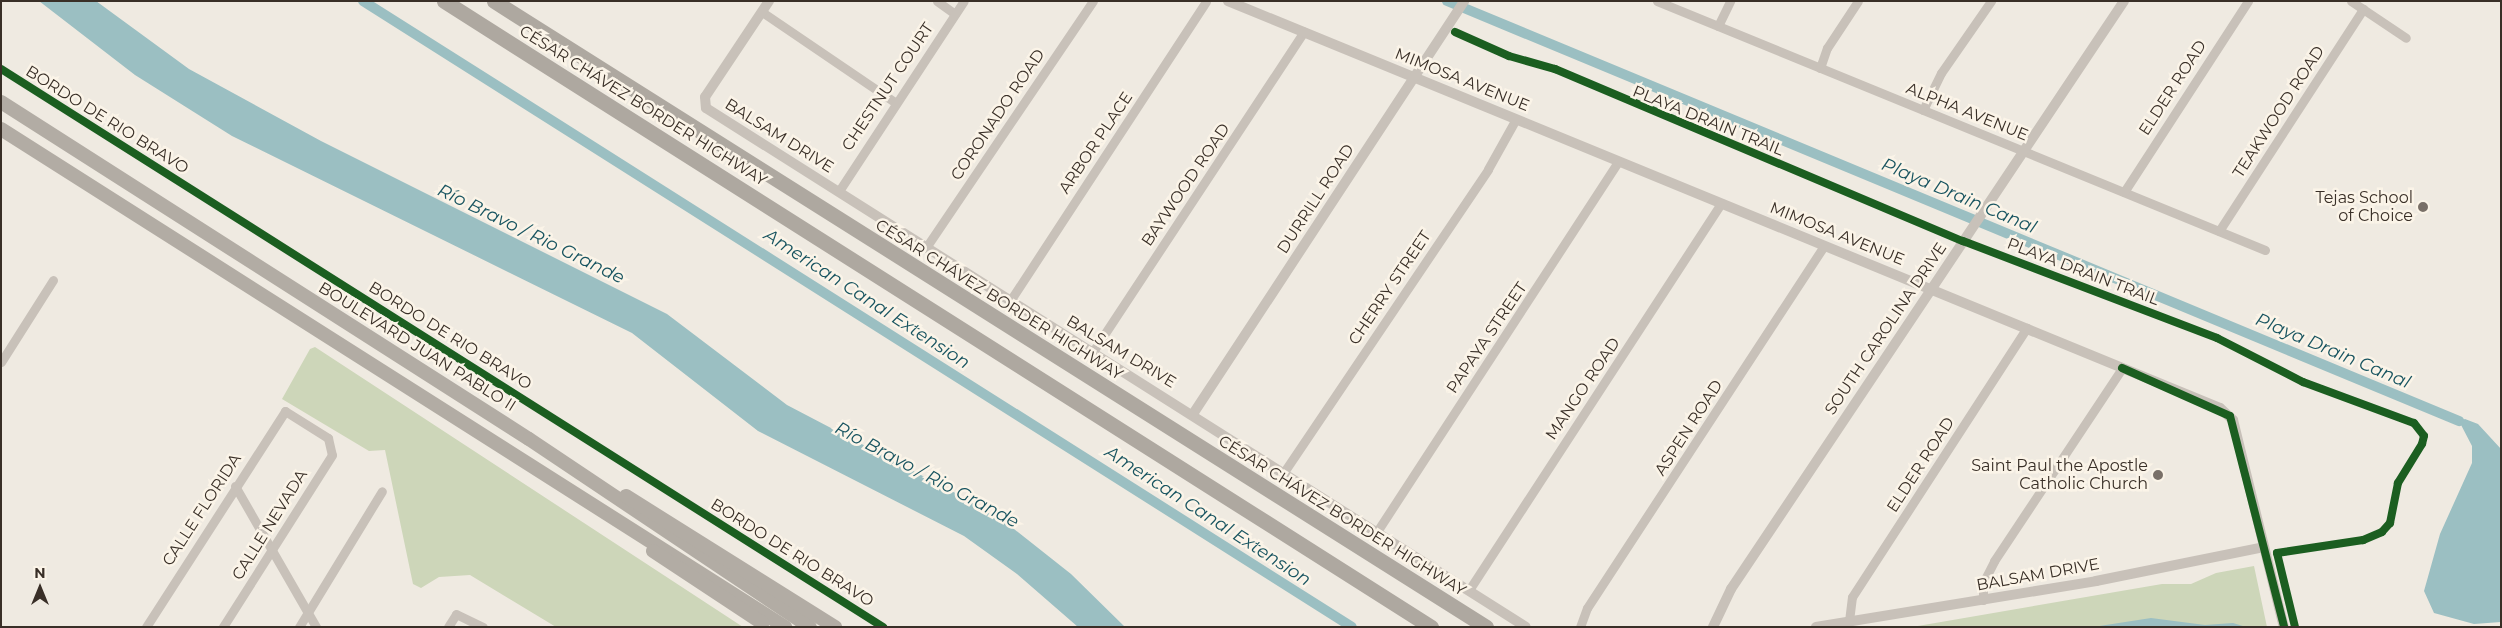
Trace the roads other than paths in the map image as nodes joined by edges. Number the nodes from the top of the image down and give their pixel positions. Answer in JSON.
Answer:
{"nodes":[{"id":1,"x":444,"y":1,"type":"edge"},
{"id":2,"x":494,"y":1,"type":"edge"},
{"id":3,"x":769,"y":1,"type":"edge"},
{"id":4,"x":937,"y":1,"type":"edge"},
{"id":5,"x":964,"y":1,"type":"edge"},
{"id":6,"x":1093,"y":1,"type":"edge"},
{"id":7,"x":1206,"y":1,"type":"edge"},
{"id":8,"x":1228,"y":1,"type":"edge"},
{"id":9,"x":1464,"y":1,"type":"edge"},
{"id":10,"x":1657,"y":1,"type":"edge"},
{"id":11,"x":1730,"y":1,"type":"edge"},
{"id":12,"x":1858,"y":1,"type":"edge"},
{"id":13,"x":1991,"y":1,"type":"edge"},
{"id":14,"x":2124,"y":1,"type":"edge"},
{"id":15,"x":2248,"y":1,"type":"edge"},
{"id":16,"x":2351,"y":1,"type":"edge"},
{"id":17,"x":2363,"y":9,"type":"junction"},
{"id":18,"x":762,"y":12,"type":"junction"},
{"id":19,"x":955,"y":14,"type":"junction"},
{"id":20,"x":1718,"y":26,"type":"junction"},
{"id":21,"x":1304,"y":32,"type":"junction"},
{"id":22,"x":2406,"y":38,"type":"dead end"},
{"id":23,"x":1820,"y":68,"type":"junction"},
{"id":24,"x":1414,"y":76,"type":"junction"},
{"id":25,"x":1,"y":102,"type":"edge"},
{"id":26,"x":896,"y":103,"type":"junction"},
{"id":27,"x":1923,"y":110,"type":"junction"},
{"id":28,"x":1516,"y":119,"type":"junction"},
{"id":29,"x":1,"y":129,"type":"edge"},
{"id":30,"x":2024,"y":151,"type":"junction"},
{"id":31,"x":1618,"y":162,"type":"junction"},
{"id":32,"x":839,"y":191,"type":"junction"},
{"id":33,"x":2124,"y":192,"type":"junction"},
{"id":34,"x":1721,"y":204,"type":"junction"},
{"id":35,"x":2220,"y":231,"type":"junction"},
{"id":36,"x":927,"y":246,"type":"junction"},
{"id":37,"x":1824,"y":246,"type":"junction"},
{"id":38,"x":2265,"y":250,"type":"dead end"},
{"id":39,"x":53,"y":280,"type":"dead end"},
{"id":40,"x":1929,"y":288,"type":"junction"},
{"id":41,"x":1010,"y":301,"type":"junction"},
{"id":42,"x":2027,"y":328,"type":"junction"},
{"id":43,"x":1092,"y":353,"type":"junction"},
{"id":44,"x":2,"y":360,"type":"edge"},
{"id":45,"x":2122,"y":368,"type":"junction"},
{"id":46,"x":1193,"y":414,"type":"junction"},
{"id":47,"x":328,"y":438,"type":"joint"},
{"id":48,"x":1284,"y":472,"type":"junction"},
{"id":49,"x":590,"y":480,"type":"junction"},
{"id":50,"x":235,"y":486,"type":"junction"},
{"id":51,"x":382,"y":491,"type":"dead end"},
{"id":52,"x":591,"y":503,"type":"junction"},
{"id":53,"x":1378,"y":530,"type":"junction"},
{"id":54,"x":2264,"y":547,"type":"junction"},
{"id":55,"x":272,"y":550,"type":"junction"},
{"id":56,"x":1469,"y":590,"type":"junction"},
{"id":57,"x":1983,"y":600,"type":"junction"},
{"id":58,"x":308,"y":613,"type":"junction"},
{"id":59,"x":1849,"y":621,"type":"junction"},
{"id":60,"x":146,"y":627,"type":"edge"},
{"id":61,"x":223,"y":627,"type":"edge"},
{"id":62,"x":299,"y":627,"type":"edge"},
{"id":63,"x":316,"y":627,"type":"edge"},
{"id":64,"x":448,"y":627,"type":"edge"},
{"id":65,"x":484,"y":627,"type":"edge"},
{"id":66,"x":768,"y":627,"type":"edge"},
{"id":67,"x":786,"y":627,"type":"edge"},
{"id":68,"x":810,"y":627,"type":"edge"},
{"id":69,"x":835,"y":627,"type":"edge"},
{"id":70,"x":1431,"y":627,"type":"edge"},
{"id":71,"x":1486,"y":627,"type":"edge"},
{"id":72,"x":1526,"y":627,"type":"edge"},
{"id":73,"x":1580,"y":627,"type":"edge"},
{"id":74,"x":1713,"y":627,"type":"edge"},
{"id":75,"x":1816,"y":627,"type":"edge"},
{"id":76,"x":2284,"y":627,"type":"edge"}],
"edges":[{"from":1,"to":70,"type":"highway","name":"CÉSAR CHÁVEZ BORDER HIGHWAY"},
{"from":2,"to":71,"type":"highway","name":"CÉSAR CHÁVEZ BORDER HIGHWAY"},
{"from":3,"to":18,"type":"street"},
{"from":4,"to":19,"type":"street"},
{"from":5,"to":19,"type":"street","name":"CHESTNUT COURT"},
{"from":6,"to":36,"type":"street","name":"CORONADO ROAD"},
{"from":7,"to":41,"type":"street","name":"ARBOR PLACE"},
{"from":8,"to":21,"type":"street","name":"MIMOSA AVENUE"},
{"from":9,"to":24,"type":"street","name":"DURRILL ROAD"},
{"from":10,"to":20,"type":"street","name":"ALPHA AVENUE"},
{"from":11,"to":20,"type":"street"},
{"from":12,"to":23,"type":"street"},
{"from":13,"to":27,"type":"street"},
{"from":14,"to":30,"type":"street","name":"SOUTH CAROLINA DRIVE"},
{"from":15,"to":33,"type":"street","name":"ELDER ROAD"},
{"from":16,"to":17,"type":"street"},
{"from":17,"to":22,"type":"street"},
{"from":17,"to":35,"type":"street","name":"TEAKWOOD ROAD"},
{"from":18,"to":26,"type":"street"},
{"from":18,"to":32,"type":"street","name":"BALSAM DRIVE"},
{"from":19,"to":26,"type":"street","name":"CHESTNUT COURT"},
{"from":20,"to":23,"type":"street","name":"ALPHA AVENUE"},
{"from":21,"to":24,"type":"street","name":"MIMOSA AVENUE"},
{"from":21,"to":43,"type":"street","name":"BAYWOOD ROAD"},
{"from":23,"to":27,"type":"street","name":"ALPHA AVENUE"},
{"from":24,"to":28,"type":"street","name":"MIMOSA AVENUE"},
{"from":24,"to":46,"type":"street","name":"DURRILL ROAD"},
{"from":25,"to":49,"type":"highway","name":"BOULEVARD JUAN PABLO II"},
{"from":26,"to":32,"type":"street","name":"CHESTNUT COURT"},
{"from":27,"to":30,"type":"street","name":"ALPHA AVENUE"},
{"from":28,"to":31,"type":"street","name":"MIMOSA AVENUE"},
{"from":28,"to":48,"type":"street","name":"CHERRY STREET"},
{"from":29,"to":52,"type":"highway"},
{"from":30,"to":33,"type":"street","name":"ALPHA AVENUE"},
{"from":30,"to":40,"type":"street","name":"SOUTH CAROLINA DRIVE"},
{"from":31,"to":34,"type":"street","name":"MIMOSA AVENUE"},
{"from":31,"to":53,"type":"street","name":"PAPAYA STREET"},
{"from":32,"to":36,"type":"street","name":"BALSAM DRIVE"},
{"from":33,"to":35,"type":"street","name":"ALPHA AVENUE"},
{"from":34,"to":37,"type":"street","name":"MIMOSA AVENUE"},
{"from":34,"to":56,"type":"street","name":"MANGO ROAD"},
{"from":35,"to":38,"type":"street","name":"ALPHA AVENUE"},
{"from":36,"to":41,"type":"street","name":"BALSAM DRIVE"},
{"from":37,"to":40,"type":"street","name":"MIMOSA AVENUE"},
{"from":37,"to":73,"type":"street","name":"ASPEN ROAD"},
{"from":39,"to":44,"type":"street"},
{"from":40,"to":42,"type":"street","name":"MIMOSA AVENUE"},
{"from":40,"to":74,"type":"street","name":"SOUTH CAROLINA DRIVE"},
{"from":41,"to":43,"type":"street","name":"BALSAM DRIVE"},
{"from":42,"to":45,"type":"street","name":"MIMOSA AVENUE"},
{"from":42,"to":59,"type":"street","name":"ELDER ROAD"},
{"from":43,"to":46,"type":"street","name":"BALSAM DRIVE"},
{"from":45,"to":54,"type":"street","name":"MIMOSA AVENUE"},
{"from":45,"to":57,"type":"street"},
{"from":46,"to":48,"type":"street","name":"BALSAM DRIVE"},
{"from":47,"to":50,"type":"street","name":"CALLE FLORIDA"},
{"from":47,"to":55,"type":"street","name":"CALLE NEVADA"},
{"from":48,"to":53,"type":"street","name":"BALSAM DRIVE"},
{"from":49,"to":68,"type":"highway","name":"BOULEVARD JUAN PABLO II"},
{"from":49,"to":69,"type":"highway"},
{"from":50,"to":55,"type":"street"},
{"from":50,"to":60,"type":"street","name":"CALLE FLORIDA"},
{"from":51,"to":58,"type":"street"},
{"from":52,"to":66,"type":"highway"},
{"from":52,"to":67,"type":"highway"},
{"from":53,"to":56,"type":"street","name":"BALSAM DRIVE"},
{"from":54,"to":57,"type":"street","name":"BALSAM DRIVE"},
{"from":54,"to":76,"type":"street","name":"MIMOSA AVENUE"},
{"from":55,"to":58,"type":"street"},
{"from":55,"to":61,"type":"street","name":"CALLE NEVADA"},
{"from":56,"to":72,"type":"street","name":"BALSAM DRIVE"},
{"from":57,"to":59,"type":"street","name":"BALSAM DRIVE"},
{"from":58,"to":62,"type":"street"},
{"from":58,"to":63,"type":"street"},
{"from":59,"to":75,"type":"street","name":"BALSAM DRIVE"},
{"from":64,"to":65,"type":"street"}]}
